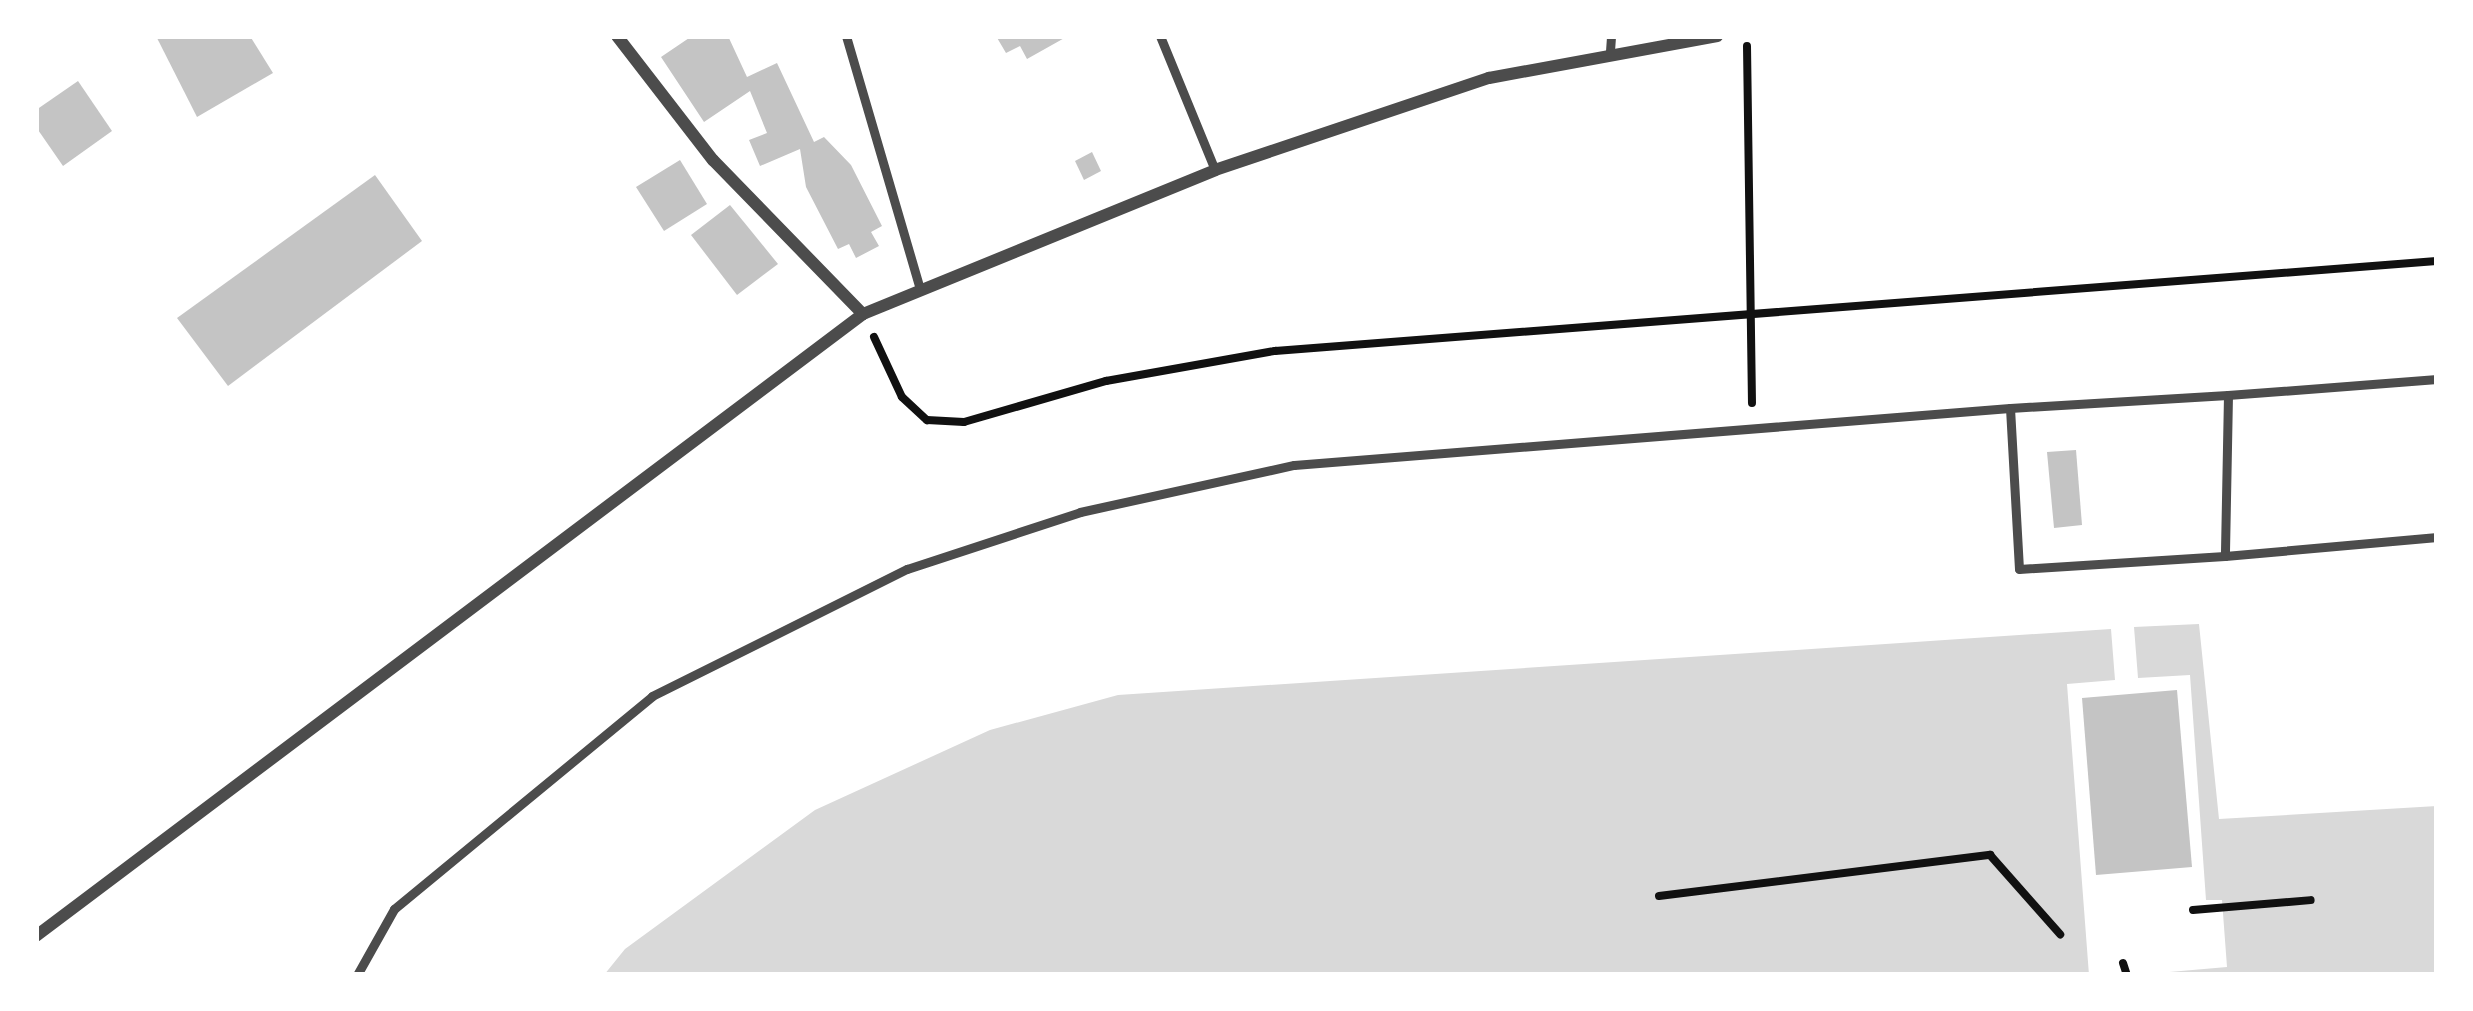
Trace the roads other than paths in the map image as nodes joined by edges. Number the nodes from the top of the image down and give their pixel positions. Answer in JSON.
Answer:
{"nodes":[{"id":1,"x":617,"y":36,"type":"edge"},
{"id":2,"x":846,"y":36,"type":"edge"},
{"id":3,"x":1160,"y":36,"type":"edge"},
{"id":4,"x":1611,"y":36,"type":"edge"},
{"id":5,"x":1717,"y":36,"type":"edge"},
{"id":6,"x":1610,"y":51,"type":"junction"},
{"id":7,"x":1215,"y":170,"type":"junction"},
{"id":8,"x":920,"y":289,"type":"junction"},
{"id":9,"x":863,"y":314,"type":"junction"},
{"id":10,"x":2437,"y":380,"type":"edge"},
{"id":11,"x":2228,"y":395,"type":"junction"},
{"id":12,"x":2010,"y":408,"type":"junction"},
{"id":13,"x":2437,"y":537,"type":"edge"},
{"id":14,"x":2225,"y":556,"type":"junction"},
{"id":15,"x":36,"y":936,"type":"edge"},
{"id":16,"x":357,"y":975,"type":"edge"}],
"edges":[{"from":1,"to":9,"type":"street"},
{"from":2,"to":8,"type":"lane"},
{"from":3,"to":7,"type":"lane"},
{"from":4,"to":6,"type":"lane"},
{"from":5,"to":6,"type":"street"},
{"from":6,"to":7,"type":"street"},
{"from":7,"to":8,"type":"street"},
{"from":8,"to":9,"type":"street"},
{"from":9,"to":15,"type":"street"},
{"from":10,"to":11,"type":"lane"},
{"from":11,"to":12,"type":"lane"},
{"from":11,"to":14,"type":"lane"},
{"from":12,"to":14,"type":"lane"},
{"from":12,"to":16,"type":"lane"},
{"from":13,"to":14,"type":"lane"}]}
